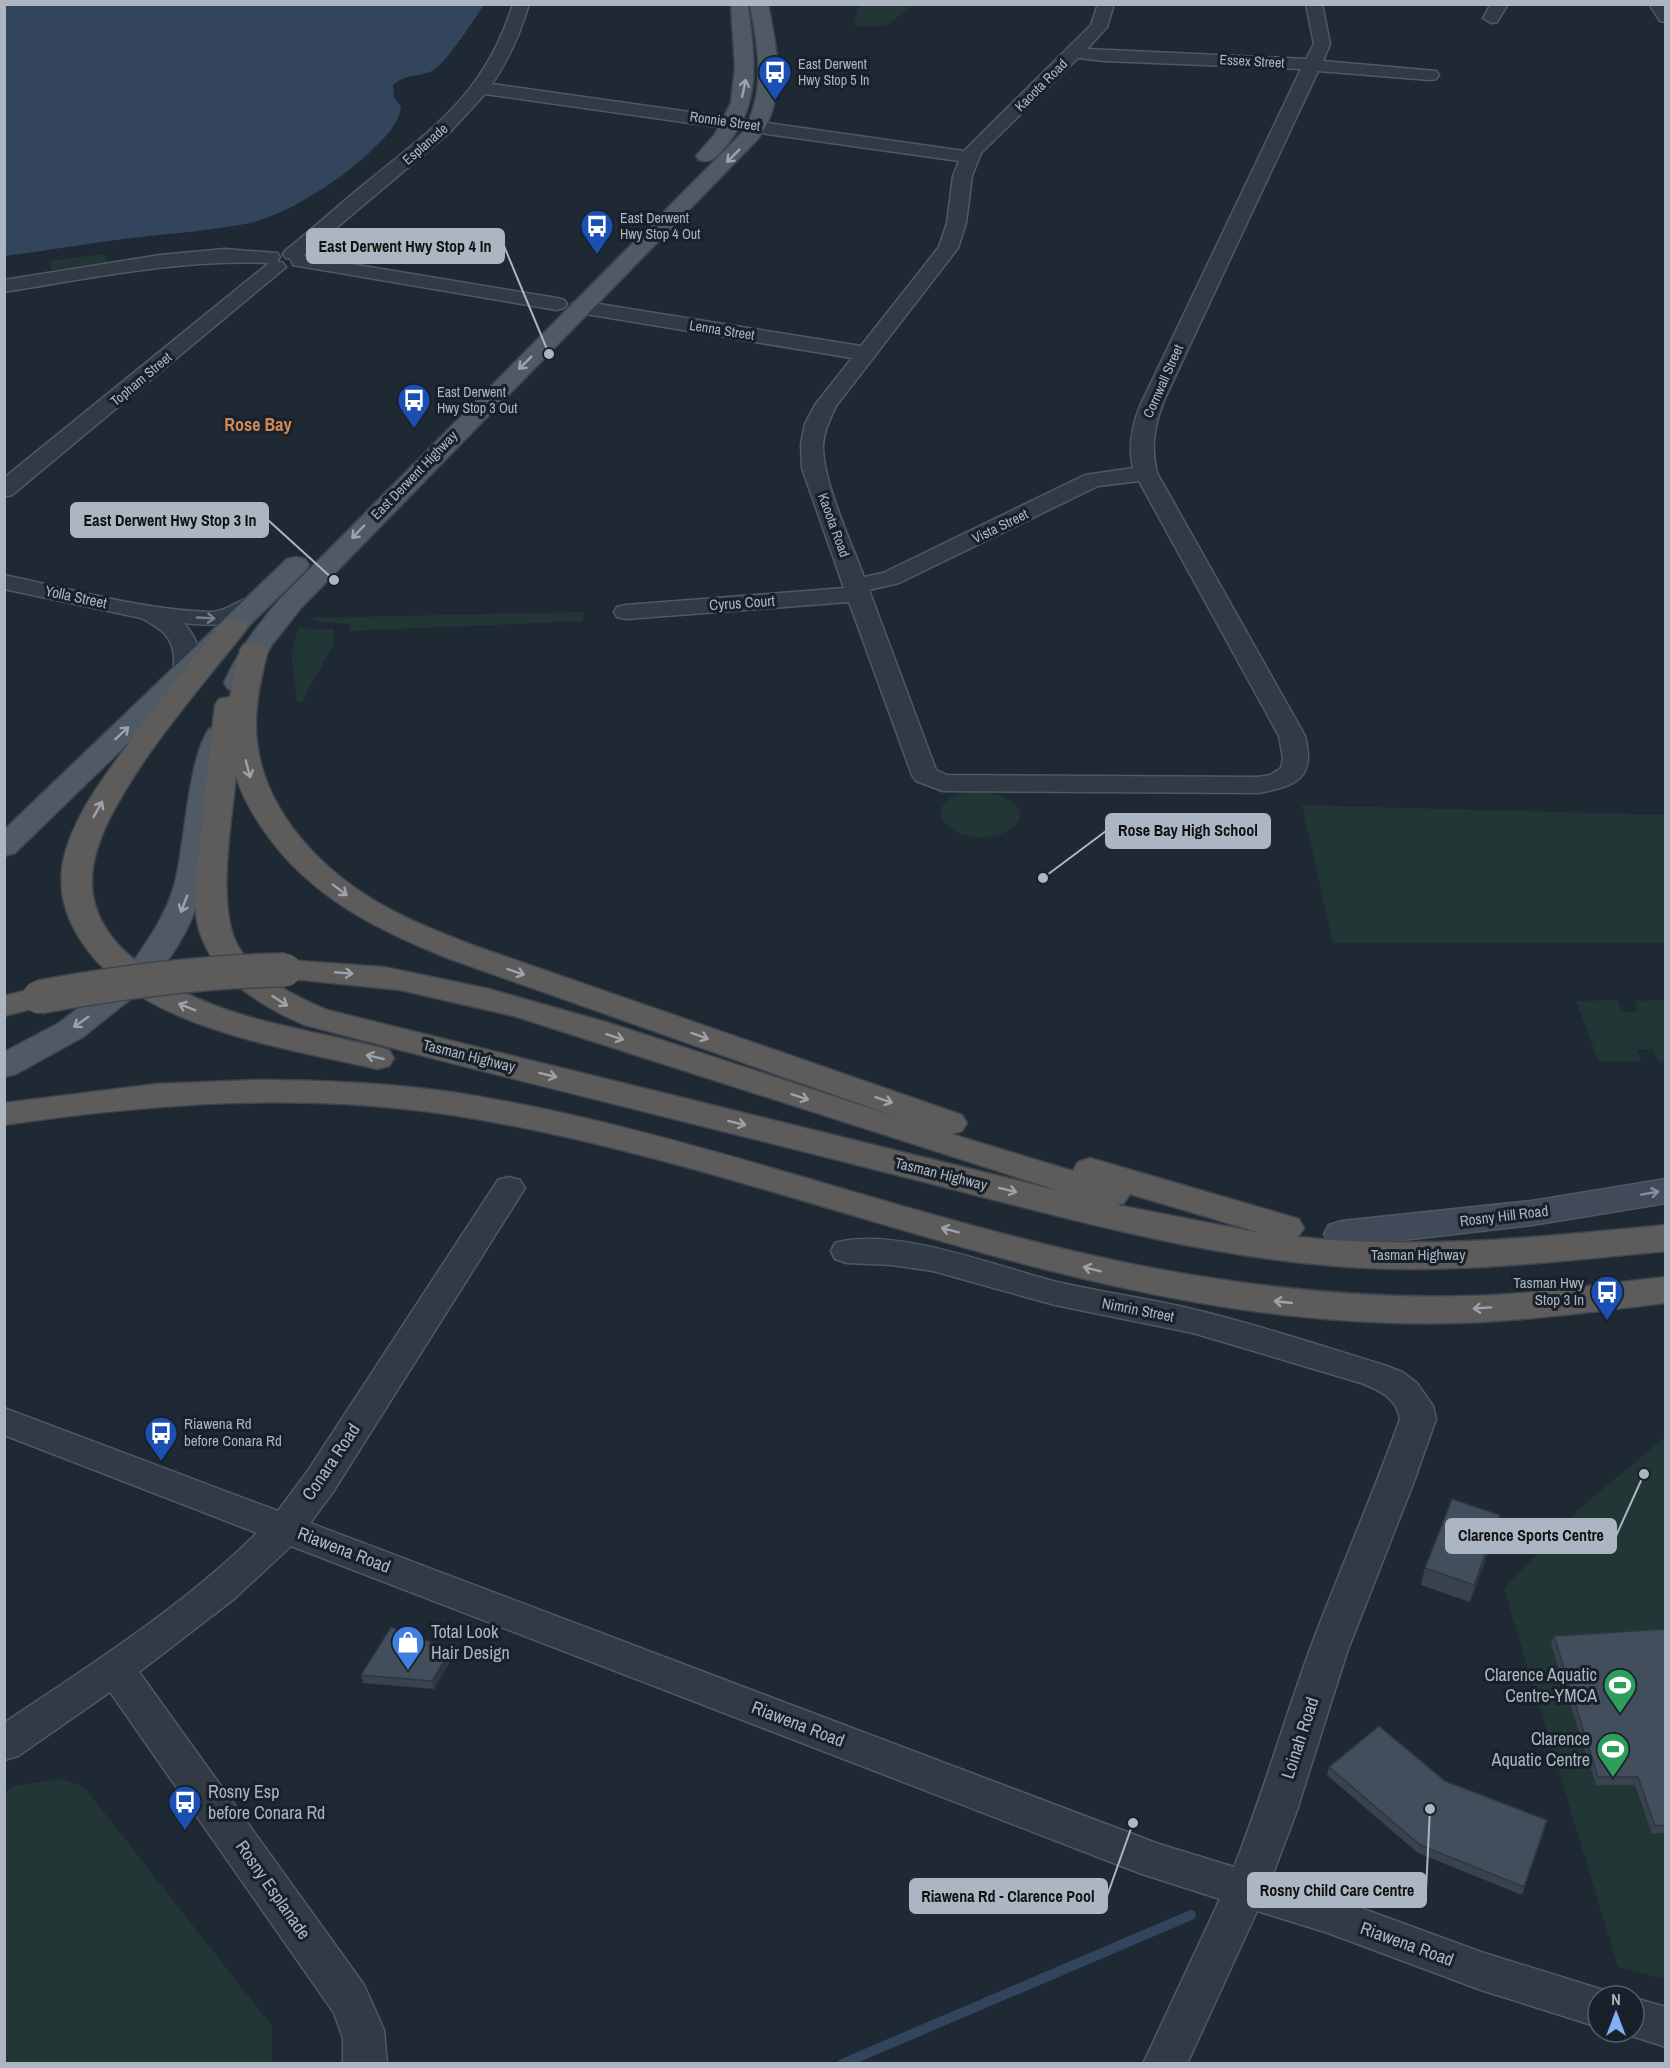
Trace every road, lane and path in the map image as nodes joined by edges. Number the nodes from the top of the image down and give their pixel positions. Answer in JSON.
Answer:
{"nodes":[{"id":1,"x":521,"y":4,"type":"edge"},
{"id":2,"x":739,"y":4,"type":"edge"},
{"id":3,"x":759,"y":4,"type":"edge"},
{"id":4,"x":1106,"y":4,"type":"edge"},
{"id":5,"x":1314,"y":4,"type":"edge"},
{"id":6,"x":1657,"y":4,"type":"edge"},
{"id":7,"x":1665,"y":17,"type":"edge"},
{"id":8,"x":1074,"y":52,"type":"junction"},
{"id":9,"x":1312,"y":65,"type":"junction"},
{"id":10,"x":1430,"y":75,"type":"dead end"},
{"id":11,"x":481,"y":88,"type":"junction"},
{"id":12,"x":732,"y":122,"type":"junction"},
{"id":13,"x":757,"y":126,"type":"junction"},
{"id":14,"x":969,"y":158,"type":"junction"},
{"id":15,"x":297,"y":258,"type":"junction"},
{"id":16,"x":273,"y":262,"type":"junction"},
{"id":17,"x":4,"y":286,"type":"edge"},
{"id":18,"x":568,"y":306,"type":"junction"},
{"id":19,"x":863,"y":354,"type":"junction"},
{"id":20,"x":1146,"y":473,"type":"junction"},
{"id":21,"x":4,"y":490,"type":"edge"},
{"id":22,"x":4,"y":582,"type":"edge"},
{"id":23,"x":857,"y":590,"type":"junction"},
{"id":24,"x":262,"y":600,"type":"junction"},
{"id":25,"x":148,"y":612,"type":"junction"},
{"id":26,"x":626,"y":612,"type":"dead end"},
{"id":27,"x":244,"y":639,"type":"junction"},
{"id":28,"x":186,"y":673,"type":"junction"},
{"id":29,"x":229,"y":705,"type":"junction"},
{"id":30,"x":1284,"y":780,"type":"joint"},
{"id":31,"x":4,"y":847,"type":"edge"},
{"id":32,"x":4,"y":1006,"type":"edge"},
{"id":33,"x":4,"y":1066,"type":"edge"},
{"id":34,"x":4,"y":1114,"type":"edge"},
{"id":35,"x":4,"y":1131,"type":"edge"},
{"id":36,"x":509,"y":1188,"type":"dead end"},
{"id":37,"x":1665,"y":1191,"type":"edge"},
{"id":38,"x":1665,"y":1217,"type":"edge"},
{"id":39,"x":903,"y":1218,"type":"junction"},
{"id":40,"x":1286,"y":1228,"type":"junction"},
{"id":41,"x":1342,"y":1234,"type":"junction"},
{"id":42,"x":1665,"y":1238,"type":"edge"},
{"id":43,"x":847,"y":1251,"type":"dead end"},
{"id":44,"x":1665,"y":1290,"type":"edge"},
{"id":45,"x":1416,"y":1406,"type":"joint"},
{"id":46,"x":4,"y":1421,"type":"edge"},
{"id":47,"x":286,"y":1527,"type":"junction"},
{"id":48,"x":115,"y":1668,"type":"junction"},
{"id":49,"x":4,"y":1744,"type":"edge"},
{"id":50,"x":1246,"y":1889,"type":"junction"},
{"id":51,"x":1586,"y":2003,"type":"edge"},
{"id":52,"x":1646,"y":2021,"type":"edge"},
{"id":53,"x":1665,"y":2027,"type":"edge"},
{"id":54,"x":365,"y":2064,"type":"edge"},
{"id":55,"x":1165,"y":2064,"type":"edge"}],
"edges":[{"from":1,"to":11,"type":"street","name":"Esplanade"},
{"from":12,"to":2,"type":"main road","name":"East Derwent Highway","one_way":true},
{"from":3,"to":13,"type":"main road","name":"East Derwent Highway"},
{"from":4,"to":8,"type":"street","name":"Kaoota Road"},
{"from":5,"to":9,"type":"street","name":"Cornwall Street"},
{"from":6,"to":7,"type":"street"},
{"from":8,"to":9,"type":"street","name":"Essex Street"},
{"from":8,"to":14,"type":"street","name":"Kaoota Road"},
{"from":9,"to":10,"type":"street","name":"Essex Street"},
{"from":9,"to":20,"type":"street","name":"Cornwall Street"},
{"from":11,"to":12,"type":"street","name":"Ronnie Street"},
{"from":11,"to":15,"type":"street","name":"Esplanade"},
{"from":12,"to":13,"type":"street","name":"Ronnie Street"},
{"from":12,"to":18,"type":"main road","name":"East Derwent Highway"},
{"from":13,"to":14,"type":"street","name":"Ronnie Street"},
{"from":13,"to":18,"type":"main road","name":"East Derwent Highway","one_way":true},
{"from":14,"to":19,"type":"street","name":"Kaoota Road"},
{"from":15,"to":16,"type":"street"},
{"from":15,"to":18,"type":"street","name":"Lenna Street"},
{"from":16,"to":17,"type":"street"},
{"from":16,"to":21,"type":"street","name":"Topham Street"},
{"from":18,"to":19,"type":"street","name":"Lenna Street"},
{"from":18,"to":24,"type":"main road","name":"East Derwent Highway"},
{"from":18,"to":27,"type":"main road","name":"East Derwent Highway","one_way":true},
{"from":19,"to":23,"type":"street","name":"Kaoota Road"},
{"from":20,"to":23,"type":"street","name":"Vista Street"},
{"from":20,"to":30,"type":"street","name":"Cornwall Street"},
{"from":22,"to":25,"type":"street","name":"Yolla Street"},
{"from":23,"to":26,"type":"street","name":"Cyrus Court"},
{"from":23,"to":30,"type":"street","name":"Kaoota Road"},
{"from":25,"to":24,"type":"street","name":"Yolla Street","one_way":true},
{"from":24,"to":27,"type":"main road","name":"East Derwent Highway"},
{"from":25,"to":28,"type":"street","name":"Yolla Street"},
{"from":27,"to":28,"type":"main road","name":"East Derwent Highway"},
{"from":27,"to":29,"type":"main road","name":"East Derwent Highway"},
{"from":39,"to":27,"type":"highway","one_way":true},
{"from":27,"to":40,"type":"highway","one_way":true},
{"from":31,"to":28,"type":"main road","name":"East Derwent Highway","one_way":true},
{"from":29,"to":33,"type":"main road","name":"East Derwent Highway","one_way":true},
{"from":29,"to":42,"type":"highway","name":"Tasman Highway","one_way":true},
{"from":32,"to":40,"type":"highway","name":"Tasman Highway","one_way":true,"bridge":true},
{"from":34,"to":39,"type":"highway"},
{"from":35,"to":39,"type":"highway"},
{"from":36,"to":47,"type":"street","name":"Conara Road"},
{"from":41,"to":37,"type":"main road","name":"Rosny Hill Road","one_way":true},
{"from":38,"to":41,"type":"highway","name":"Tasman Highway"},
{"from":44,"to":39,"type":"highway","one_way":true},
{"from":40,"to":41,"type":"highway","name":"Tasman Highway"},
{"from":43,"to":45,"type":"street","name":"Nimrin Street"},
{"from":45,"to":50,"type":"street","name":"Loinah Road"},
{"from":46,"to":47,"type":"street","name":"Riawena Road"},
{"from":47,"to":48,"type":"street","name":"Conara Road"},
{"from":47,"to":50,"type":"street","name":"Riawena Road"},
{"from":48,"to":49,"type":"street","name":"Conara Road"},
{"from":48,"to":54,"type":"street","name":"Rosny Esplanade"},
{"from":50,"to":51,"type":"street","name":"Riawena Road"},
{"from":50,"to":55,"type":"street","name":"Loinah Road"},
{"from":52,"to":53,"type":"street"}]}
